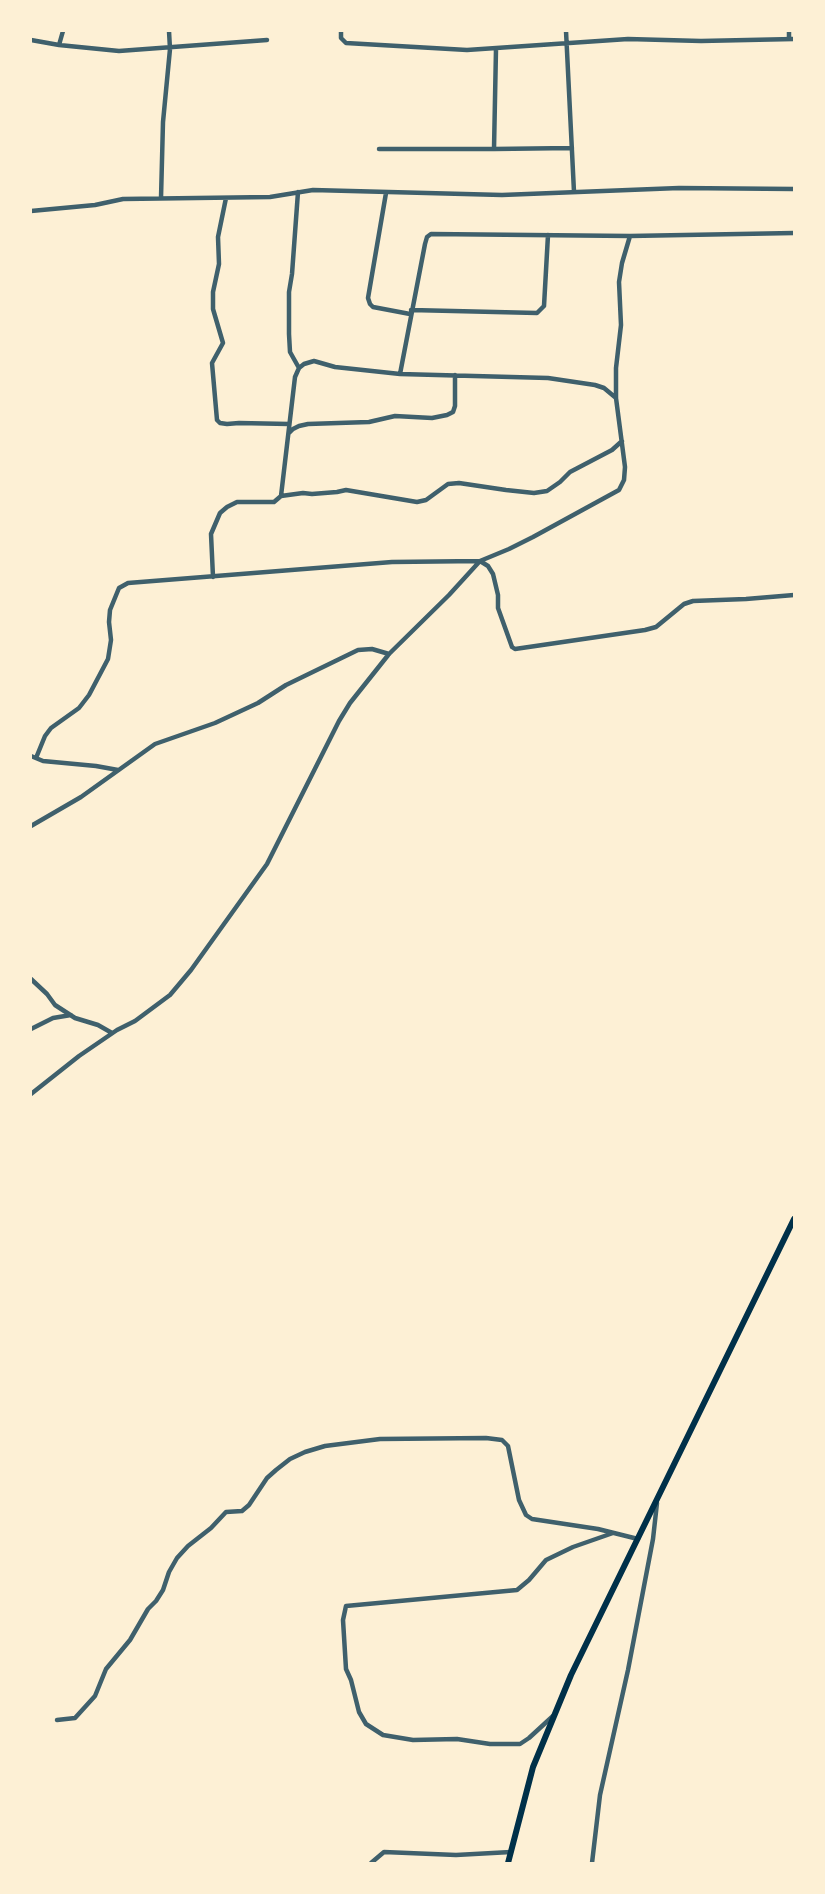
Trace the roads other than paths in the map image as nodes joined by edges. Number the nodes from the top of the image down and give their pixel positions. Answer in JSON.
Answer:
{"nodes":[{"id":1,"x":63,"y":31,"type":"edge"},
{"id":2,"x":169,"y":31,"type":"edge"},
{"id":3,"x":341,"y":31,"type":"edge"},
{"id":4,"x":566,"y":31,"type":"edge"},
{"id":5,"x":628,"y":31,"type":"edge"},
{"id":6,"x":789,"y":31,"type":"edge"},
{"id":7,"x":628,"y":38,"type":"junction"},
{"id":8,"x":792,"y":39,"type":"edge"},
{"id":9,"x":31,"y":40,"type":"edge"},
{"id":10,"x":267,"y":40,"type":"dead end"},
{"id":11,"x":567,"y":43,"type":"junction"},
{"id":12,"x":59,"y":45,"type":"junction"},
{"id":13,"x":170,"y":49,"type":"junction"},
{"id":14,"x":496,"y":49,"type":"junction"},
{"id":15,"x":379,"y":148,"type":"dead end"},
{"id":16,"x":572,"y":148,"type":"junction"},
{"id":17,"x":494,"y":149,"type":"junction"},
{"id":18,"x":794,"y":189,"type":"edge"},
{"id":19,"x":298,"y":192,"type":"junction"},
{"id":20,"x":574,"y":192,"type":"junction"},
{"id":21,"x":386,"y":193,"type":"junction"},
{"id":22,"x":161,"y":198,"type":"junction"},
{"id":23,"x":226,"y":198,"type":"junction"},
{"id":24,"x":31,"y":211,"type":"edge"},
{"id":25,"x":794,"y":233,"type":"edge"},
{"id":26,"x":548,"y":235,"type":"junction"},
{"id":27,"x":630,"y":236,"type":"junction"},
{"id":28,"x":411,"y":312,"type":"junction"},
{"id":29,"x":300,"y":368,"type":"junction"},
{"id":30,"x":400,"y":374,"type":"junction"},
{"id":31,"x":455,"y":375,"type":"junction"},
{"id":32,"x":616,"y":398,"type":"junction"},
{"id":33,"x":289,"y":424,"type":"junction"},
{"id":34,"x":288,"y":434,"type":"junction"},
{"id":35,"x":622,"y":441,"type":"junction"},
{"id":36,"x":281,"y":496,"type":"junction"},
{"id":37,"x":480,"y":560,"type":"junction"},
{"id":38,"x":213,"y":577,"type":"junction"},
{"id":39,"x":794,"y":594,"type":"edge"},
{"id":40,"x":389,"y":654,"type":"junction"},
{"id":41,"x":33,"y":757,"type":"edge"},
{"id":42,"x":118,"y":770,"type":"junction"},
{"id":43,"x":31,"y":826,"type":"edge"},
{"id":44,"x":31,"y":979,"type":"edge"},
{"id":45,"x":71,"y":1015,"type":"junction"},
{"id":46,"x":31,"y":1029,"type":"edge"},
{"id":47,"x":112,"y":1033,"type":"junction"},
{"id":48,"x":31,"y":1094,"type":"edge"},
{"id":49,"x":794,"y":1219,"type":"edge"},
{"id":50,"x":658,"y":1498,"type":"junction"},
{"id":51,"x":614,"y":1533,"type":"junction"},
{"id":52,"x":638,"y":1539,"type":"junction"},
{"id":53,"x":553,"y":1716,"type":"junction"},
{"id":54,"x":57,"y":1720,"type":"dead end"},
{"id":55,"x":511,"y":1852,"type":"junction"},
{"id":56,"x":372,"y":1863,"type":"edge"},
{"id":57,"x":508,"y":1863,"type":"edge"},
{"id":58,"x":592,"y":1863,"type":"edge"}],
"edges":[{"from":1,"to":12,"type":"street"},
{"from":2,"to":13,"type":"street"},
{"from":3,"to":14,"type":"street"},
{"from":4,"to":11,"type":"street"},
{"from":5,"to":7,"type":"street"},
{"from":6,"to":8,"type":"street"},
{"from":7,"to":8,"type":"street"},
{"from":7,"to":11,"type":"street"},
{"from":9,"to":12,"type":"street"},
{"from":10,"to":13,"type":"street"},
{"from":11,"to":14,"type":"street"},
{"from":11,"to":16,"type":"street"},
{"from":12,"to":13,"type":"street"},
{"from":13,"to":22,"type":"street"},
{"from":14,"to":17,"type":"street"},
{"from":15,"to":17,"type":"street"},
{"from":16,"to":17,"type":"street"},
{"from":16,"to":20,"type":"street"},
{"from":18,"to":20,"type":"street"},
{"from":19,"to":21,"type":"street"},
{"from":19,"to":23,"type":"street"},
{"from":19,"to":29,"type":"street"},
{"from":20,"to":21,"type":"street"},
{"from":21,"to":28,"type":"street"},
{"from":22,"to":23,"type":"street"},
{"from":22,"to":24,"type":"street"},
{"from":23,"to":33,"type":"street"},
{"from":25,"to":27,"type":"street"},
{"from":26,"to":27,"type":"street"},
{"from":26,"to":28,"type":"street"},
{"from":26,"to":28,"type":"street"},
{"from":27,"to":32,"type":"street"},
{"from":28,"to":30,"type":"street"},
{"from":29,"to":30,"type":"street"},
{"from":29,"to":33,"type":"street"},
{"from":30,"to":31,"type":"street"},
{"from":31,"to":32,"type":"street"},
{"from":31,"to":34,"type":"street"},
{"from":32,"to":35,"type":"street"},
{"from":33,"to":34,"type":"street"},
{"from":34,"to":36,"type":"street"},
{"from":35,"to":36,"type":"street"},
{"from":35,"to":37,"type":"street"},
{"from":36,"to":38,"type":"street"},
{"from":37,"to":38,"type":"street"},
{"from":37,"to":39,"type":"street"},
{"from":37,"to":40,"type":"street"},
{"from":38,"to":41,"type":"street"},
{"from":40,"to":42,"type":"street"},
{"from":40,"to":47,"type":"street"},
{"from":41,"to":42,"type":"street"},
{"from":42,"to":43,"type":"street"},
{"from":44,"to":45,"type":"street"},
{"from":45,"to":46,"type":"street"},
{"from":45,"to":47,"type":"street"},
{"from":47,"to":48,"type":"street"},
{"from":49,"to":50,"type":"main road"},
{"from":50,"to":52,"type":"main road"},
{"from":50,"to":58,"type":"street"},
{"from":51,"to":52,"type":"street"},
{"from":51,"to":53,"type":"street"},
{"from":51,"to":54,"type":"street"},
{"from":52,"to":53,"type":"main road"},
{"from":53,"to":55,"type":"main road"},
{"from":55,"to":56,"type":"street"},
{"from":55,"to":57,"type":"main road"}]}
